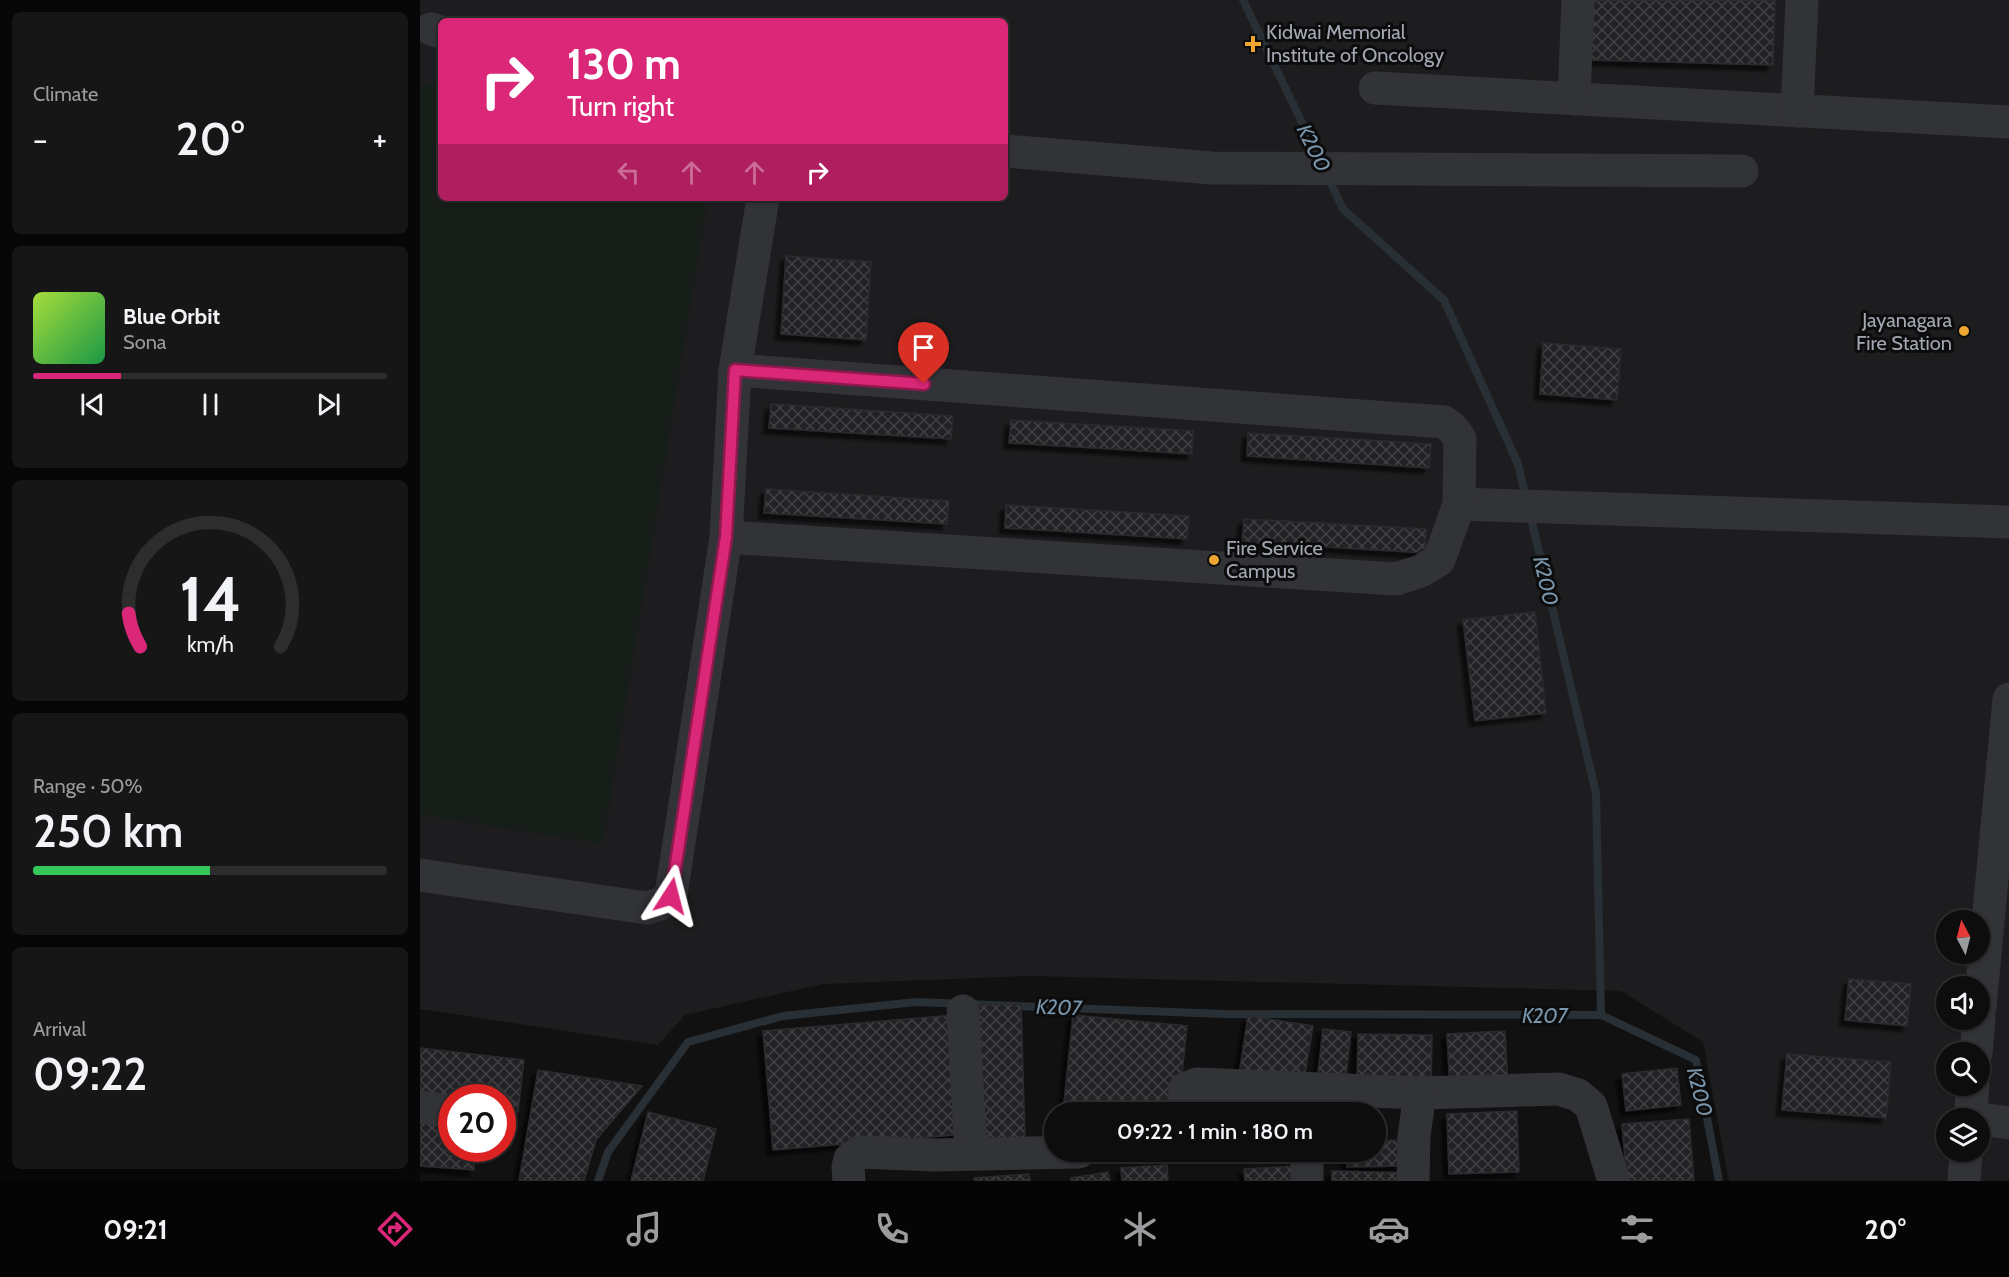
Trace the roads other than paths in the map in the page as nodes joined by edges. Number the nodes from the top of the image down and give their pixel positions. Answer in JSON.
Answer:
{"nodes":[{"id":1,"x":1578,"y":0,"type":"edge"},
{"id":2,"x":1802,"y":0,"type":"edge"},
{"id":3,"x":1375,"y":88,"type":"dead end"},
{"id":4,"x":1574,"y":99,"type":"junction"},
{"id":5,"x":1797,"y":111,"type":"junction"},
{"id":6,"x":2009,"y":122,"type":"edge"},
{"id":7,"x":1008,"y":151,"type":"edge"},
{"id":8,"x":1742,"y":171,"type":"dead end"},
{"id":9,"x":763,"y":201,"type":"edge"},
{"id":10,"x":735,"y":370,"type":"junction"},
{"id":11,"x":1459,"y":504,"type":"junction"},
{"id":12,"x":2009,"y":522,"type":"edge"},
{"id":13,"x":726,"y":537,"type":"junction"},
{"id":14,"x":2009,"y":699,"type":"edge"},
{"id":15,"x":420,"y":875,"type":"edge"},
{"id":16,"x":1983,"y":976,"type":"edge"},
{"id":17,"x":963,"y":1011,"type":"dead end"},
{"id":18,"x":1420,"y":1093,"type":"junction"},
{"id":19,"x":1307,"y":1100,"type":"edge"},
{"id":20,"x":1184,"y":1102,"type":"edge"},
{"id":21,"x":420,"y":1107,"type":"edge"},
{"id":22,"x":438,"y":1109,"type":"edge"},
{"id":23,"x":1990,"y":1121,"type":"edge"},
{"id":24,"x":2009,"y":1123,"type":"edge"},
{"id":25,"x":1044,"y":1153,"type":"edge"},
{"id":26,"x":971,"y":1154,"type":"junction"},
{"id":27,"x":1307,"y":1162,"type":"edge"},
{"id":28,"x":1965,"y":1162,"type":"edge"},
{"id":29,"x":849,"y":1181,"type":"edge"},
{"id":30,"x":1307,"y":1181,"type":"edge"},
{"id":31,"x":1413,"y":1181,"type":"edge"},
{"id":32,"x":1614,"y":1181,"type":"edge"},
{"id":33,"x":1964,"y":1181,"type":"edge"}],
"edges":[{"from":1,"to":4,"type":"street"},
{"from":2,"to":5,"type":"street"},
{"from":3,"to":4,"type":"street"},
{"from":4,"to":5,"type":"street"},
{"from":5,"to":6,"type":"street"},
{"from":7,"to":8,"type":"street"},
{"from":9,"to":10,"type":"street"},
{"from":10,"to":11,"type":"street"},
{"from":10,"to":13,"type":"street"},
{"from":11,"to":12,"type":"street"},
{"from":11,"to":13,"type":"street"},
{"from":13,"to":15,"type":"street"},
{"from":14,"to":16,"type":"street"},
{"from":17,"to":26,"type":"street"},
{"from":18,"to":19,"type":"street"},
{"from":18,"to":31,"type":"street"},
{"from":18,"to":32,"type":"street"},
{"from":19,"to":20,"type":"street"},
{"from":21,"to":22,"type":"street"},
{"from":23,"to":24,"type":"street"},
{"from":25,"to":26,"type":"street"},
{"from":26,"to":29,"type":"street"},
{"from":27,"to":30,"type":"street"},
{"from":28,"to":33,"type":"street"}]}
